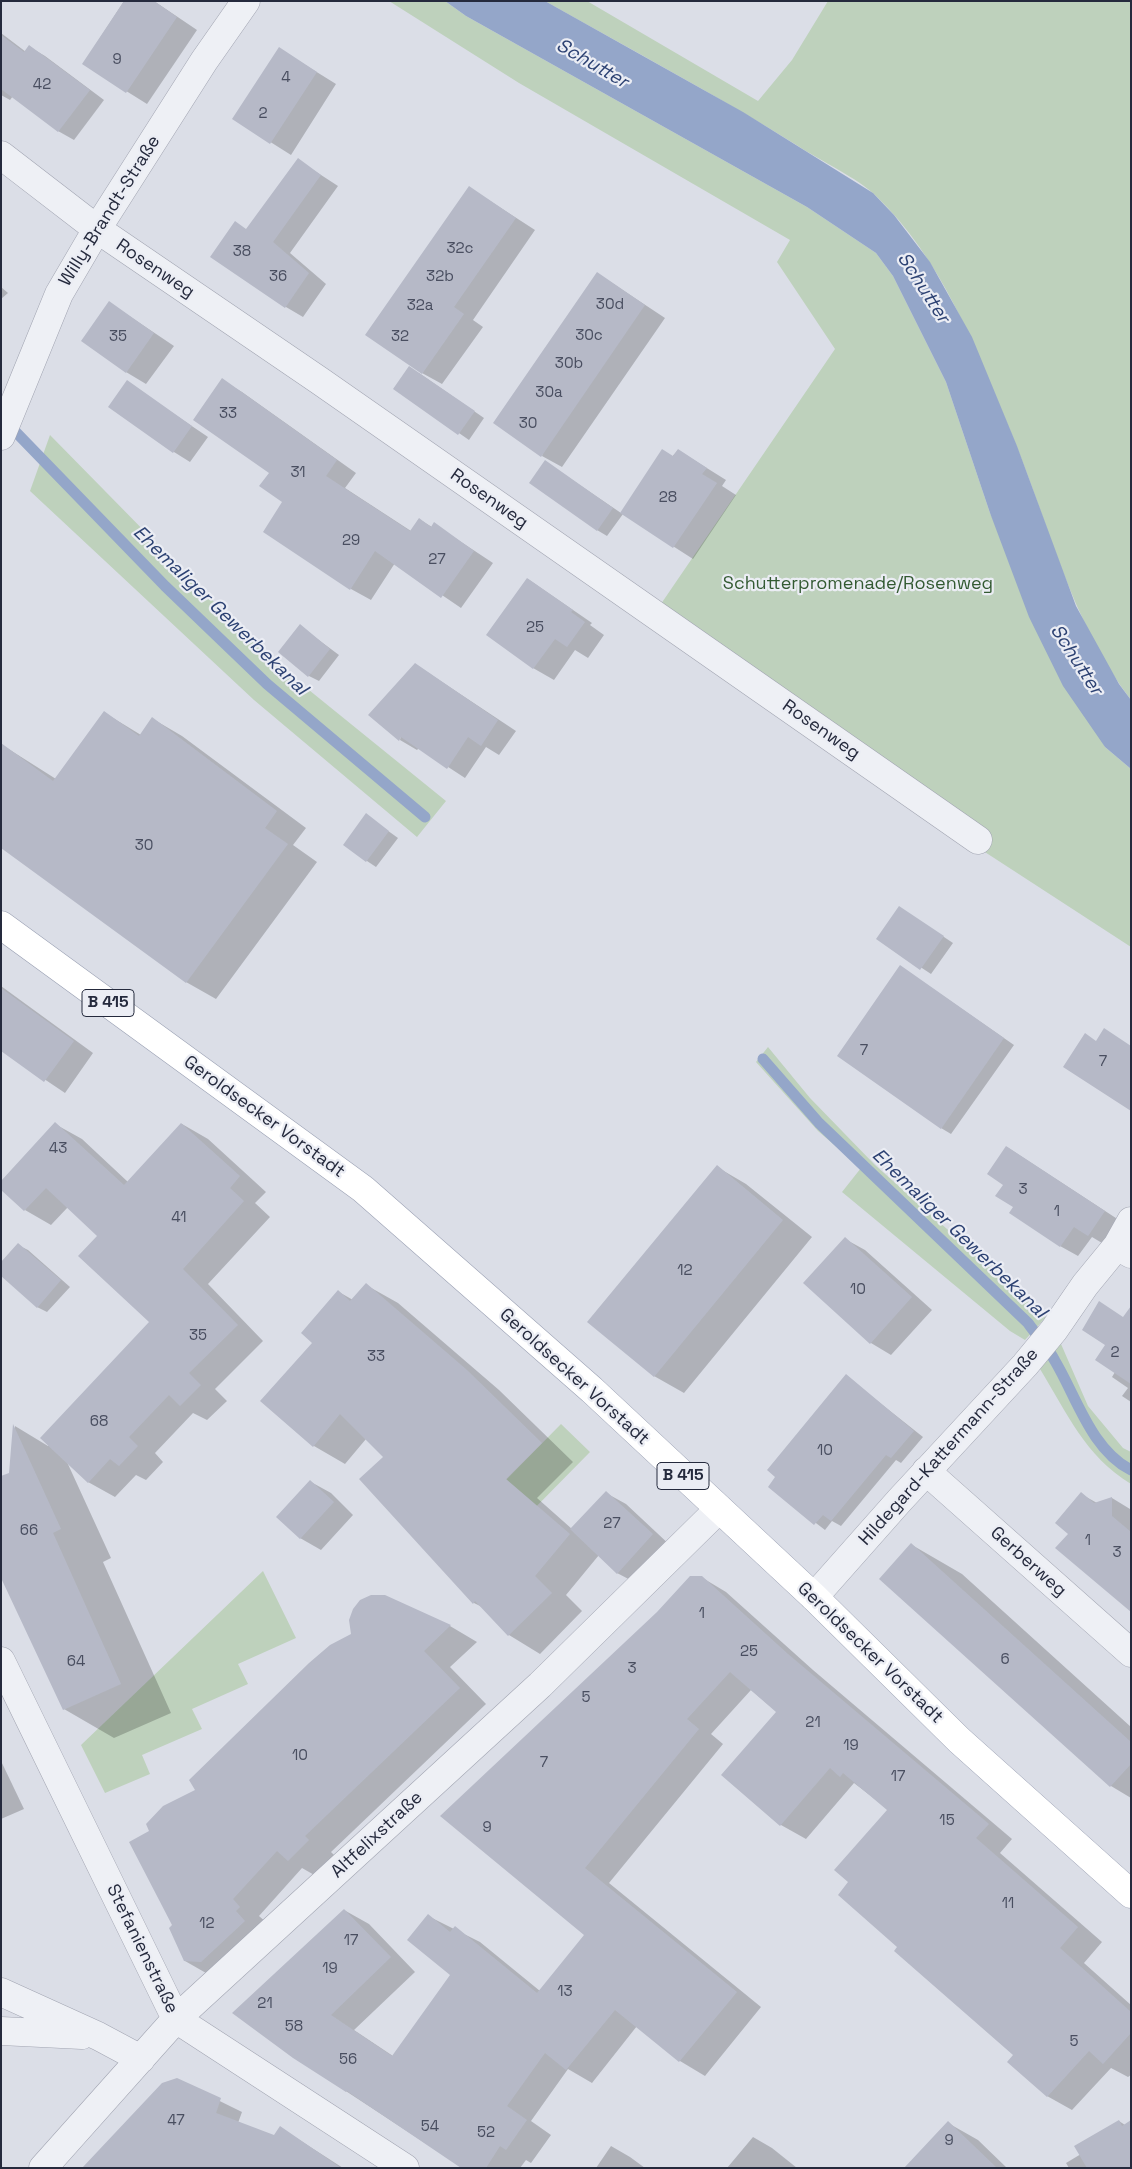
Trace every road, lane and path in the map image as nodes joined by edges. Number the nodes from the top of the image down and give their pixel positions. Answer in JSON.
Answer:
{"nodes":[{"id":1,"x":246,"y":1,"type":"edge"},
{"id":2,"x":1,"y":155,"type":"edge"},
{"id":3,"x":97,"y":229,"type":"junction"},
{"id":4,"x":1,"y":436,"type":"edge"},
{"id":5,"x":978,"y":840,"type":"dead end"},
{"id":6,"x":1,"y":925,"type":"edge"},
{"id":7,"x":1131,"y":1221,"type":"edge"},
{"id":8,"x":1124,"y":1250,"type":"edge"},
{"id":9,"x":926,"y":1471,"type":"junction"},
{"id":10,"x":719,"y":1510,"type":"junction"},
{"id":11,"x":814,"y":1597,"type":"junction"},
{"id":12,"x":1131,"y":1653,"type":"edge"},
{"id":13,"x":1,"y":1661,"type":"edge"},
{"id":14,"x":1131,"y":1894,"type":"edge"},
{"id":15,"x":1,"y":1992,"type":"edge"},
{"id":16,"x":176,"y":2019,"type":"junction"},
{"id":17,"x":1,"y":2031,"type":"edge"},
{"id":18,"x":98,"y":2036,"type":"junction"},
{"id":19,"x":141,"y":2059,"type":"junction"},
{"id":20,"x":43,"y":2168,"type":"edge"},
{"id":21,"x":405,"y":2168,"type":"edge"}],
"edges":[{"from":1,"to":3,"type":"street","name":"Willy-Brandt-Straße"},
{"from":2,"to":3,"type":"street","name":"Rosenweg"},
{"from":3,"to":4,"type":"street","name":"Willy-Brandt-Straße"},
{"from":3,"to":5,"type":"street","name":"Rosenweg"},
{"from":6,"to":10,"type":"main road","name":"Geroldsecker Vorstadt","number":"B 415"},
{"from":7,"to":8,"type":"street","name":"Hildegard-Kattermann-Straße"},
{"from":8,"to":9,"type":"street","name":"Hildegard-Kattermann-Straße"},
{"from":9,"to":11,"type":"street","name":"Hildegard-Kattermann-Straße"},
{"from":9,"to":12,"type":"street","name":"Gerberweg"},
{"from":10,"to":11,"type":"main road","name":"Geroldsecker Vorstadt","number":"B 415"},
{"from":10,"to":16,"type":"street","name":"Altfelixstraße"},
{"from":11,"to":14,"type":"main road","name":"Geroldsecker Vorstadt","number":"B 415"},
{"from":13,"to":16,"type":"street","name":"Stefanienstraße"},
{"from":15,"to":18,"type":"street"},
{"from":16,"to":19,"type":"street","name":"Altfelixstraße"},
{"from":16,"to":21,"type":"street","name":"Stefanienstraße"},
{"from":17,"to":18,"type":"street"},
{"from":18,"to":19,"type":"street"},
{"from":19,"to":20,"type":"street","name":"Altfelixstraße"}]}
